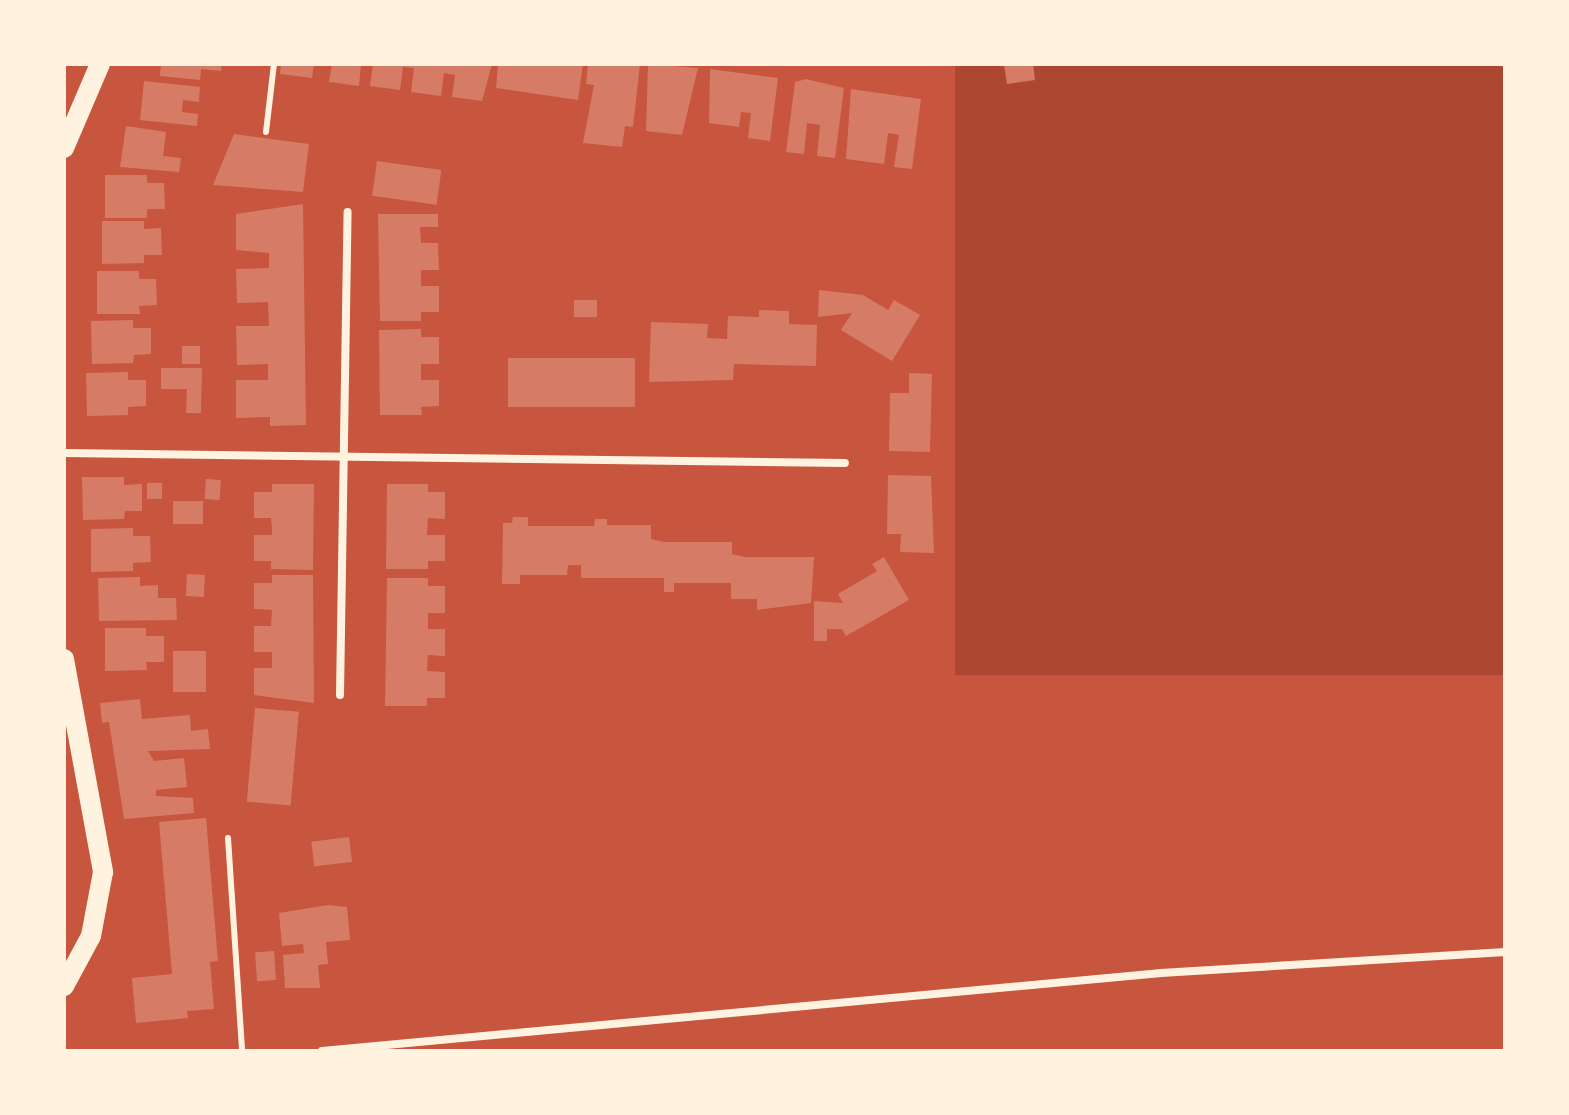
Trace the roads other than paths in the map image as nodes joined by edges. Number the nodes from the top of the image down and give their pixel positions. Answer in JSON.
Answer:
{"nodes":[{"id":1,"x":100,"y":64,"type":"edge"},
{"id":2,"x":274,"y":64,"type":"edge"},
{"id":3,"x":266,"y":132,"type":"dead end"},
{"id":4,"x":64,"y":148,"type":"edge"},
{"id":5,"x":348,"y":212,"type":"dead end"},
{"id":6,"x":64,"y":453,"type":"edge"},
{"id":7,"x":342,"y":458,"type":"junction"},
{"id":8,"x":845,"y":463,"type":"dead end"},
{"id":9,"x":64,"y":659,"type":"edge"},
{"id":10,"x":340,"y":695,"type":"dead end"},
{"id":11,"x":70,"y":729,"type":"edge"},
{"id":12,"x":228,"y":838,"type":"dead end"},
{"id":13,"x":1505,"y":952,"type":"edge"},
{"id":14,"x":64,"y":986,"type":"edge"},
{"id":15,"x":242,"y":1051,"type":"edge"},
{"id":16,"x":322,"y":1051,"type":"edge"}],
"edges":[{"from":1,"to":4,"type":"main road"},
{"from":2,"to":3,"type":"lane"},
{"from":5,"to":7,"type":"street"},
{"from":6,"to":7,"type":"street"},
{"from":7,"to":8,"type":"street"},
{"from":7,"to":10,"type":"street"},
{"from":9,"to":11,"type":"main road"},
{"from":11,"to":14,"type":"main road"},
{"from":12,"to":15,"type":"lane"},
{"from":13,"to":16,"type":"street"}]}
